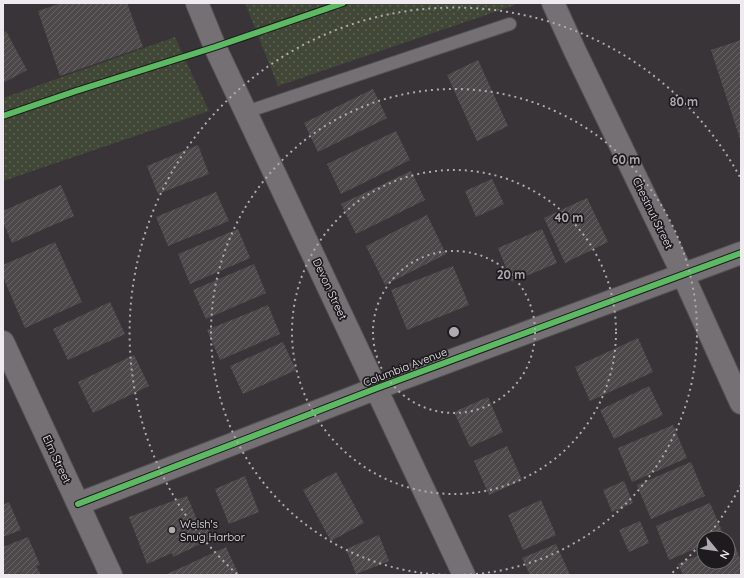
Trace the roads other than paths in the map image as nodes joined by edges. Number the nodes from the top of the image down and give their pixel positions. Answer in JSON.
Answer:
{"nodes":[{"id":1,"x":197,"y":3,"type":"edge"},
{"id":2,"x":553,"y":3,"type":"edge"},
{"id":3,"x":510,"y":24,"type":"dead end"},
{"id":4,"x":246,"y":112,"type":"junction"},
{"id":5,"x":741,"y":253,"type":"edge"},
{"id":6,"x":683,"y":275,"type":"junction"},
{"id":7,"x":3,"y":342,"type":"edge"},
{"id":8,"x":377,"y":388,"type":"junction"},
{"id":9,"x":741,"y":403,"type":"edge"},
{"id":10,"x":78,"y":504,"type":"junction"},
{"id":11,"x":111,"y":575,"type":"edge"},
{"id":12,"x":464,"y":575,"type":"edge"}],
"edges":[{"from":1,"to":4,"type":"street","name":"Devon Street"},
{"from":2,"to":6,"type":"street","name":"Chestnut Street"},
{"from":3,"to":4,"type":"lane"},
{"from":4,"to":8,"type":"street","name":"Devon Street"},
{"from":5,"to":6,"type":"street","name":"Columbia Avenue"},
{"from":6,"to":8,"type":"street","name":"Columbia Avenue"},
{"from":6,"to":9,"type":"street","name":"Chestnut Street"},
{"from":7,"to":10,"type":"street","name":"Elm Street"},
{"from":8,"to":10,"type":"street","name":"Columbia Avenue"},
{"from":8,"to":12,"type":"street","name":"Devon Street"},
{"from":10,"to":11,"type":"street","name":"Elm Street"}]}
